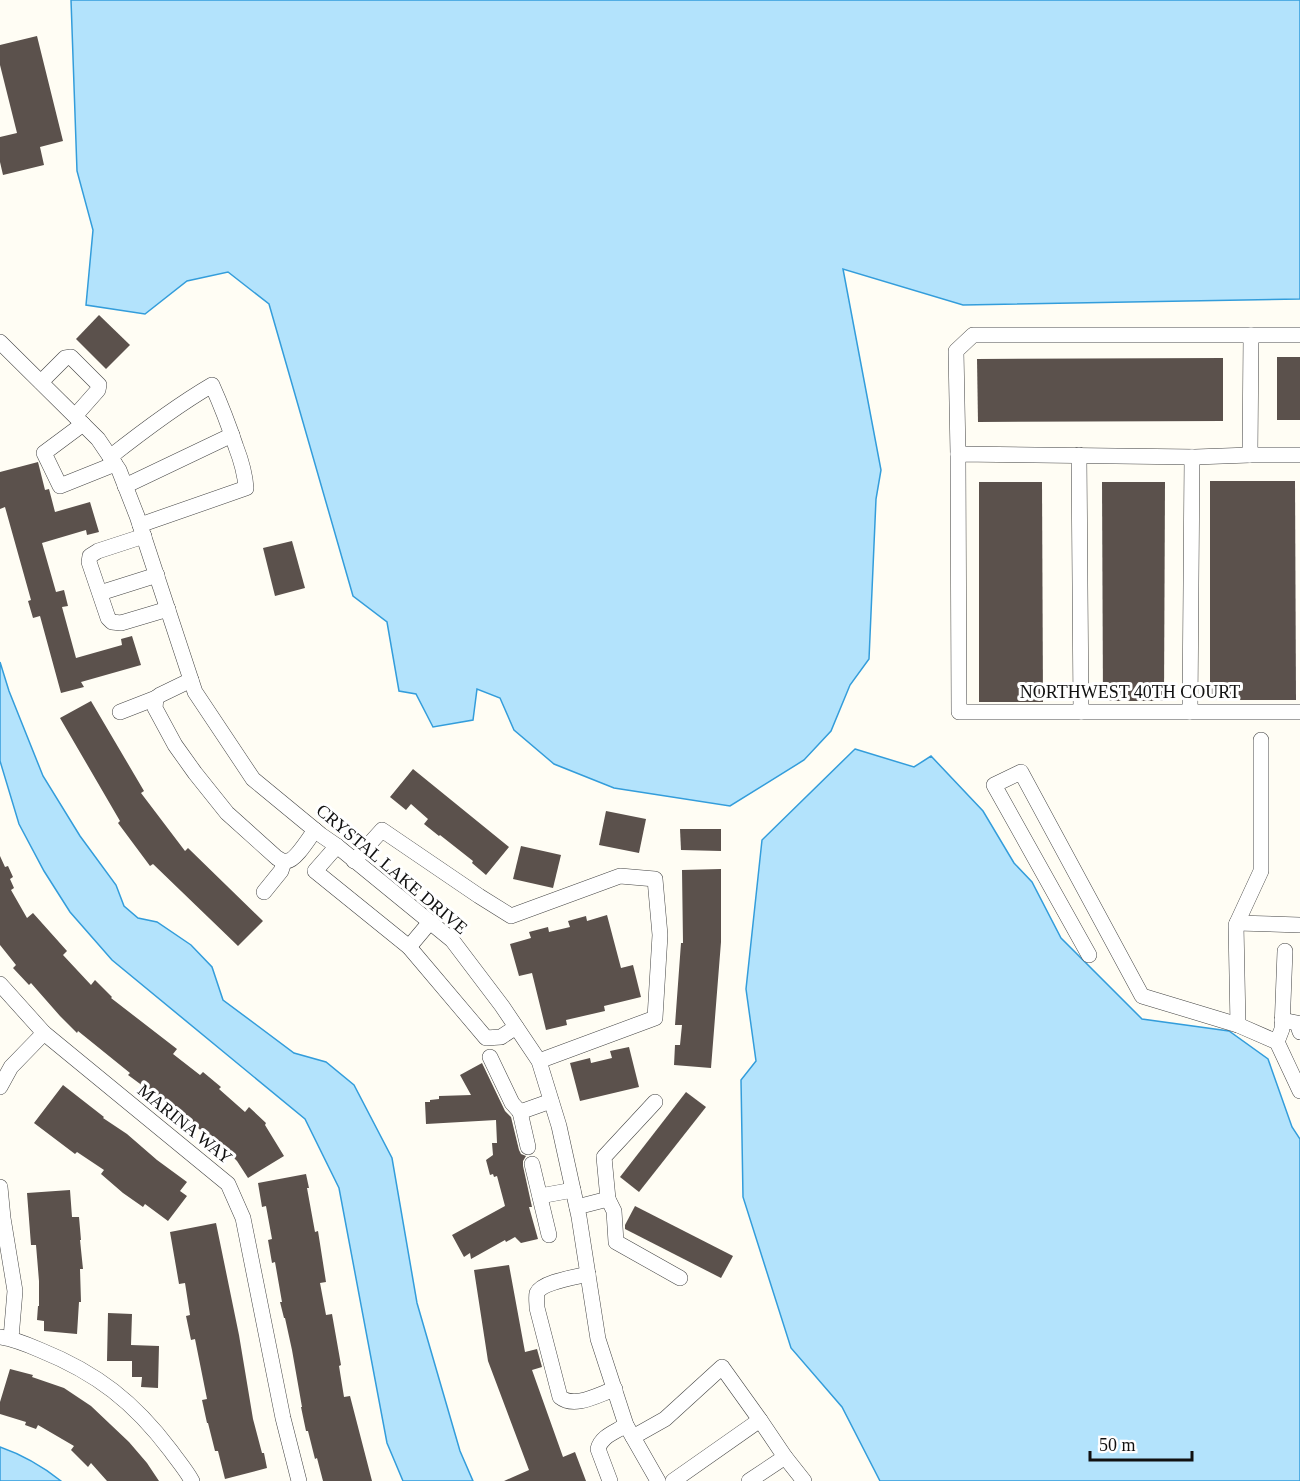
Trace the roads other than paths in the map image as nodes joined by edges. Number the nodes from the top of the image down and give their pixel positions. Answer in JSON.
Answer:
{"nodes":[{"id":1,"x":1251,"y":335,"type":"junction"},
{"id":2,"x":1300,"y":335,"type":"edge"},
{"id":3,"x":0,"y":342,"type":"edge"},
{"id":4,"x":6,"y":359,"type":"edge"},
{"id":5,"x":40,"y":382,"type":"junction"},
{"id":6,"x":79,"y":420,"type":"junction"},
{"id":7,"x":232,"y":435,"type":"junction"},
{"id":8,"x":958,"y":454,"type":"junction"},
{"id":9,"x":1079,"y":455,"type":"junction"},
{"id":10,"x":1250,"y":455,"type":"junction"},
{"id":11,"x":1300,"y":455,"type":"edge"},
{"id":12,"x":1192,"y":457,"type":"junction"},
{"id":13,"x":112,"y":461,"type":"junction"},
{"id":14,"x":125,"y":486,"type":"junction"},
{"id":15,"x":142,"y":530,"type":"junction"},
{"id":16,"x":157,"y":575,"type":"junction"},
{"id":17,"x":100,"y":593,"type":"junction"},
{"id":18,"x":168,"y":609,"type":"junction"},
{"id":19,"x":191,"y":680,"type":"junction"},
{"id":20,"x":156,"y":698,"type":"junction"},
{"id":21,"x":120,"y":712,"type":"dead end"},
{"id":22,"x":1081,"y":712,"type":"junction"},
{"id":23,"x":1190,"y":712,"type":"junction"},
{"id":24,"x":1300,"y":712,"type":"edge"},
{"id":25,"x":1261,"y":740,"type":"dead end"},
{"id":26,"x":315,"y":830,"type":"junction"},
{"id":27,"x":336,"y":846,"type":"junction"},
{"id":28,"x":284,"y":861,"type":"junction"},
{"id":29,"x":354,"y":861,"type":"junction"},
{"id":30,"x":264,"y":892,"type":"dead end"},
{"id":31,"x":430,"y":922,"type":"junction"},
{"id":32,"x":1237,"y":923,"type":"junction"},
{"id":33,"x":1300,"y":925,"type":"edge"},
{"id":34,"x":409,"y":947,"type":"junction"},
{"id":35,"x":1285,"y":951,"type":"dead end"},
{"id":36,"x":1089,"y":955,"type":"dead end"},
{"id":37,"x":0,"y":984,"type":"edge"},
{"id":38,"x":1284,"y":991,"type":"junction"},
{"id":39,"x":1300,"y":992,"type":"edge"},
{"id":40,"x":1295,"y":1024,"type":"edge"},
{"id":41,"x":1238,"y":1025,"type":"junction"},
{"id":42,"x":516,"y":1027,"type":"junction"},
{"id":43,"x":44,"y":1034,"type":"junction"},
{"id":44,"x":1276,"y":1042,"type":"junction"},
{"id":45,"x":490,"y":1057,"type":"dead end"},
{"id":46,"x":539,"y":1061,"type":"junction"},
{"id":47,"x":0,"y":1087,"type":"edge"},
{"id":48,"x":1300,"y":1091,"type":"edge"},
{"id":49,"x":551,"y":1101,"type":"junction"},
{"id":50,"x":655,"y":1102,"type":"dead end"},
{"id":51,"x":520,"y":1112,"type":"junction"},
{"id":52,"x":528,"y":1147,"type":"dead end"},
{"id":53,"x":532,"y":1164,"type":"dead end"},
{"id":54,"x":0,"y":1187,"type":"edge"},
{"id":55,"x":573,"y":1190,"type":"junction"},
{"id":56,"x":540,"y":1196,"type":"junction"},
{"id":57,"x":608,"y":1199,"type":"junction"},
{"id":58,"x":577,"y":1207,"type":"junction"},
{"id":59,"x":549,"y":1235,"type":"dead end"},
{"id":60,"x":588,"y":1274,"type":"junction"},
{"id":61,"x":680,"y":1278,"type":"dead end"},
{"id":62,"x":6,"y":1338,"type":"edge"},
{"id":63,"x":615,"y":1389,"type":"junction"},
{"id":64,"x":760,"y":1420,"type":"junction"},
{"id":65,"x":630,"y":1431,"type":"junction"},
{"id":66,"x":785,"y":1457,"type":"junction"},
{"id":67,"x":192,"y":1481,"type":"edge"},
{"id":68,"x":299,"y":1481,"type":"edge"},
{"id":69,"x":610,"y":1481,"type":"edge"},
{"id":70,"x":658,"y":1481,"type":"edge"},
{"id":71,"x":673,"y":1481,"type":"edge"},
{"id":72,"x":748,"y":1481,"type":"edge"},
{"id":73,"x":804,"y":1481,"type":"edge"}],
"edges":[{"from":1,"to":2,"type":"street"},
{"from":1,"to":8,"type":"street"},
{"from":1,"to":10,"type":"street"},
{"from":3,"to":4,"type":"street","name":"CRYSTAL LAKE DRIVE"},
{"from":4,"to":5,"type":"street","name":"CRYSTAL LAKE DRIVE"},
{"from":5,"to":6,"type":"street","name":"CRYSTAL LAKE DRIVE"},
{"from":5,"to":6,"type":"street"},
{"from":6,"to":13,"type":"street","name":"CRYSTAL LAKE DRIVE"},
{"from":6,"to":13,"type":"street"},
{"from":7,"to":13,"type":"street"},
{"from":7,"to":14,"type":"street"},
{"from":7,"to":15,"type":"street"},
{"from":8,"to":9,"type":"street"},
{"from":8,"to":22,"type":"street","name":"NORTHWEST 40TH COURT"},
{"from":9,"to":12,"type":"street"},
{"from":9,"to":22,"type":"street"},
{"from":10,"to":11,"type":"street"},
{"from":10,"to":12,"type":"street"},
{"from":12,"to":23,"type":"street"},
{"from":13,"to":14,"type":"street","name":"CRYSTAL LAKE DRIVE"},
{"from":14,"to":15,"type":"street","name":"CRYSTAL LAKE DRIVE"},
{"from":15,"to":16,"type":"street","name":"CRYSTAL LAKE DRIVE"},
{"from":15,"to":17,"type":"street"},
{"from":16,"to":17,"type":"street"},
{"from":16,"to":18,"type":"street","name":"CRYSTAL LAKE DRIVE"},
{"from":17,"to":18,"type":"street"},
{"from":18,"to":19,"type":"street","name":"CRYSTAL LAKE DRIVE"},
{"from":19,"to":20,"type":"street"},
{"from":19,"to":26,"type":"street","name":"CRYSTAL LAKE DRIVE"},
{"from":20,"to":21,"type":"street"},
{"from":20,"to":28,"type":"street"},
{"from":22,"to":23,"type":"street","name":"NORTHWEST 40TH COURT"},
{"from":23,"to":24,"type":"street","name":"NORTHWEST 40TH COURT"},
{"from":25,"to":32,"type":"street"},
{"from":26,"to":27,"type":"street","name":"CRYSTAL LAKE DRIVE"},
{"from":26,"to":28,"type":"street"},
{"from":27,"to":29,"type":"street","name":"CRYSTAL LAKE DRIVE"},
{"from":27,"to":34,"type":"street"},
{"from":28,"to":30,"type":"street"},
{"from":29,"to":31,"type":"street","name":"CRYSTAL LAKE DRIVE"},
{"from":29,"to":46,"type":"street"},
{"from":31,"to":34,"type":"street"},
{"from":31,"to":42,"type":"street","name":"CRYSTAL LAKE DRIVE"},
{"from":32,"to":33,"type":"street"},
{"from":32,"to":41,"type":"street"},
{"from":34,"to":42,"type":"street"},
{"from":35,"to":38,"type":"street"},
{"from":36,"to":41,"type":"street"},
{"from":37,"to":43,"type":"street","name":"MARINA WAY"},
{"from":38,"to":39,"type":"street"},
{"from":38,"to":40,"type":"street"},
{"from":40,"to":44,"type":"street"},
{"from":41,"to":44,"type":"street"},
{"from":42,"to":46,"type":"street","name":"CRYSTAL LAKE DRIVE"},
{"from":43,"to":47,"type":"street"},
{"from":43,"to":68,"type":"street","name":"MARINA WAY"},
{"from":44,"to":48,"type":"street"},
{"from":45,"to":51,"type":"street"},
{"from":46,"to":49,"type":"street","name":"CRYSTAL LAKE DRIVE"},
{"from":49,"to":51,"type":"street"},
{"from":49,"to":55,"type":"street","name":"CRYSTAL LAKE DRIVE"},
{"from":50,"to":57,"type":"street"},
{"from":51,"to":52,"type":"street"},
{"from":53,"to":56,"type":"street"},
{"from":54,"to":62,"type":"street"},
{"from":55,"to":56,"type":"street"},
{"from":55,"to":58,"type":"street","name":"CRYSTAL LAKE DRIVE"},
{"from":56,"to":59,"type":"street"},
{"from":57,"to":58,"type":"street"},
{"from":57,"to":61,"type":"street"},
{"from":58,"to":60,"type":"street","name":"CRYSTAL LAKE DRIVE"},
{"from":60,"to":63,"type":"street","name":"CRYSTAL LAKE DRIVE"},
{"from":60,"to":63,"type":"street"},
{"from":62,"to":67,"type":"street"},
{"from":63,"to":65,"type":"street","name":"CRYSTAL LAKE DRIVE"},
{"from":64,"to":65,"type":"street"},
{"from":64,"to":66,"type":"street"},
{"from":64,"to":71,"type":"street"},
{"from":65,"to":69,"type":"street"},
{"from":65,"to":70,"type":"street","name":"CRYSTAL LAKE DRIVE"},
{"from":66,"to":72,"type":"street"},
{"from":66,"to":73,"type":"street"}]}
